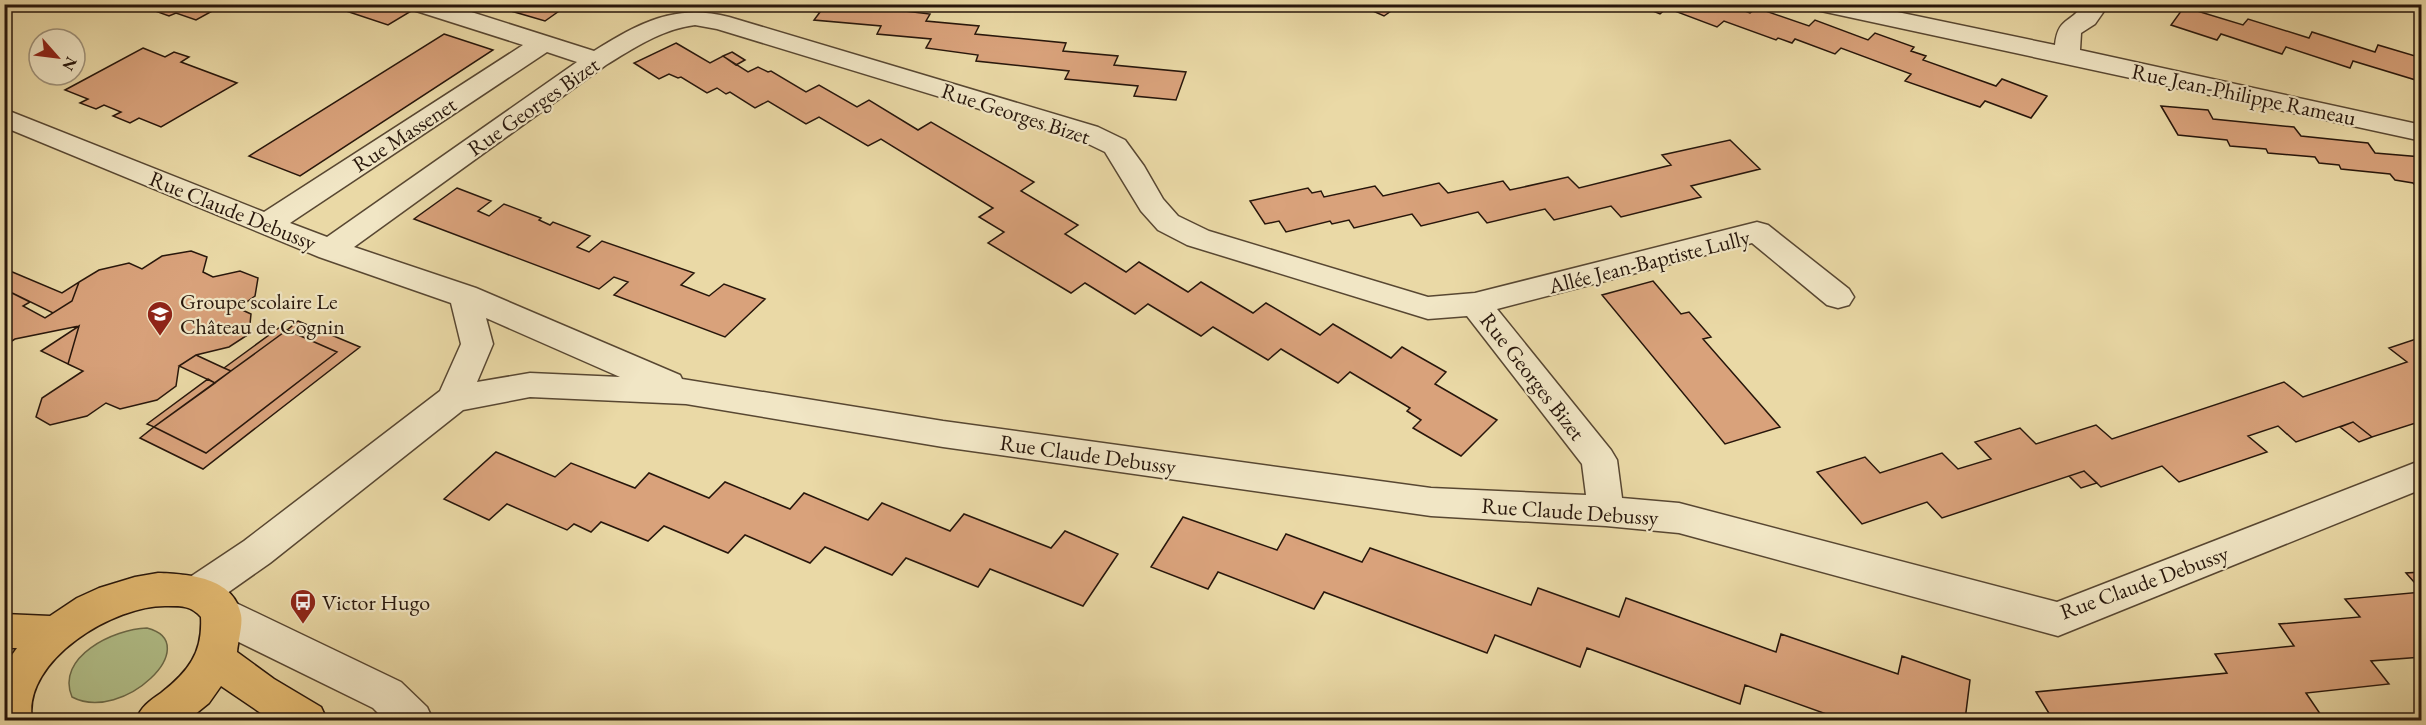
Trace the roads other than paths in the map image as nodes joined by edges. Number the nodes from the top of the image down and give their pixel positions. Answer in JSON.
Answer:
{"nodes":[{"id":1,"x":419,"y":4,"type":"edge"},
{"id":2,"x":1821,"y":4,"type":"edge"},
{"id":3,"x":2097,"y":4,"type":"edge"},
{"id":4,"x":542,"y":44,"type":"junction"},
{"id":5,"x":2067,"y":55,"type":"junction"},
{"id":6,"x":597,"y":60,"type":"junction"},
{"id":7,"x":4,"y":117,"type":"edge"},
{"id":8,"x":2421,"y":133,"type":"edge"},
{"id":9,"x":267,"y":224,"type":"junction"},
{"id":10,"x":330,"y":250,"type":"junction"},
{"id":11,"x":465,"y":296,"type":"junction"},
{"id":12,"x":1838,"y":297,"type":"dead end"},
{"id":13,"x":1475,"y":304,"type":"junction"},
{"id":14,"x":686,"y":392,"type":"junction"},
{"id":15,"x":453,"y":399,"type":"junction"},
{"id":16,"x":2421,"y":474,"type":"edge"},
{"id":17,"x":1606,"y":511,"type":"junction"},
{"id":18,"x":210,"y":604,"type":"junction"},
{"id":19,"x":4,"y":631,"type":"edge"},
{"id":20,"x":57,"y":633,"type":"junction"},
{"id":21,"x":216,"y":660,"type":"junction"},
{"id":22,"x":10,"y":698,"type":"edge"},
{"id":23,"x":157,"y":720,"type":"edge"},
{"id":24,"x":306,"y":720,"type":"edge"},
{"id":25,"x":412,"y":720,"type":"edge"}],
"edges":[{"from":1,"to":4,"type":"street"},
{"from":2,"to":5,"type":"street","name":"Rue Jean-Philippe Rameau"},
{"from":3,"to":5,"type":"street"},
{"from":4,"to":6,"type":"street"},
{"from":4,"to":9,"type":"street","name":"Rue Massenet"},
{"from":5,"to":8,"type":"street","name":"Rue Jean-Philippe Rameau"},
{"from":6,"to":10,"type":"street","name":"Rue Georges Bizet"},
{"from":6,"to":13,"type":"street","name":"Rue Georges Bizet"},
{"from":7,"to":9,"type":"street","name":"Rue Claude Debussy"},
{"from":9,"to":10,"type":"street","name":"Rue Claude Debussy"},
{"from":10,"to":11,"type":"street","name":"Rue Claude Debussy"},
{"from":11,"to":14,"type":"street","name":"Rue Claude Debussy"},
{"from":11,"to":15,"type":"street","name":"Rue Claude Debussy"},
{"from":12,"to":13,"type":"street","name":"Allée Jean-Baptiste Lully"},
{"from":13,"to":17,"type":"street","name":"Rue Georges Bizet"},
{"from":14,"to":15,"type":"street","name":"Rue Claude Debussy"},
{"from":14,"to":17,"type":"street","name":"Rue Claude Debussy"},
{"from":15,"to":18,"type":"street","name":"Rue Claude Debussy"},
{"from":16,"to":17,"type":"street","name":"Rue Claude Debussy"},
{"from":18,"to":20,"type":"main road"},
{"from":18,"to":21,"type":"main road"},
{"from":18,"to":25,"type":"street"},
{"from":19,"to":20,"type":"main road"},
{"from":20,"to":22,"type":"main road"},
{"from":21,"to":23,"type":"main road"},
{"from":21,"to":24,"type":"main road"}]}
